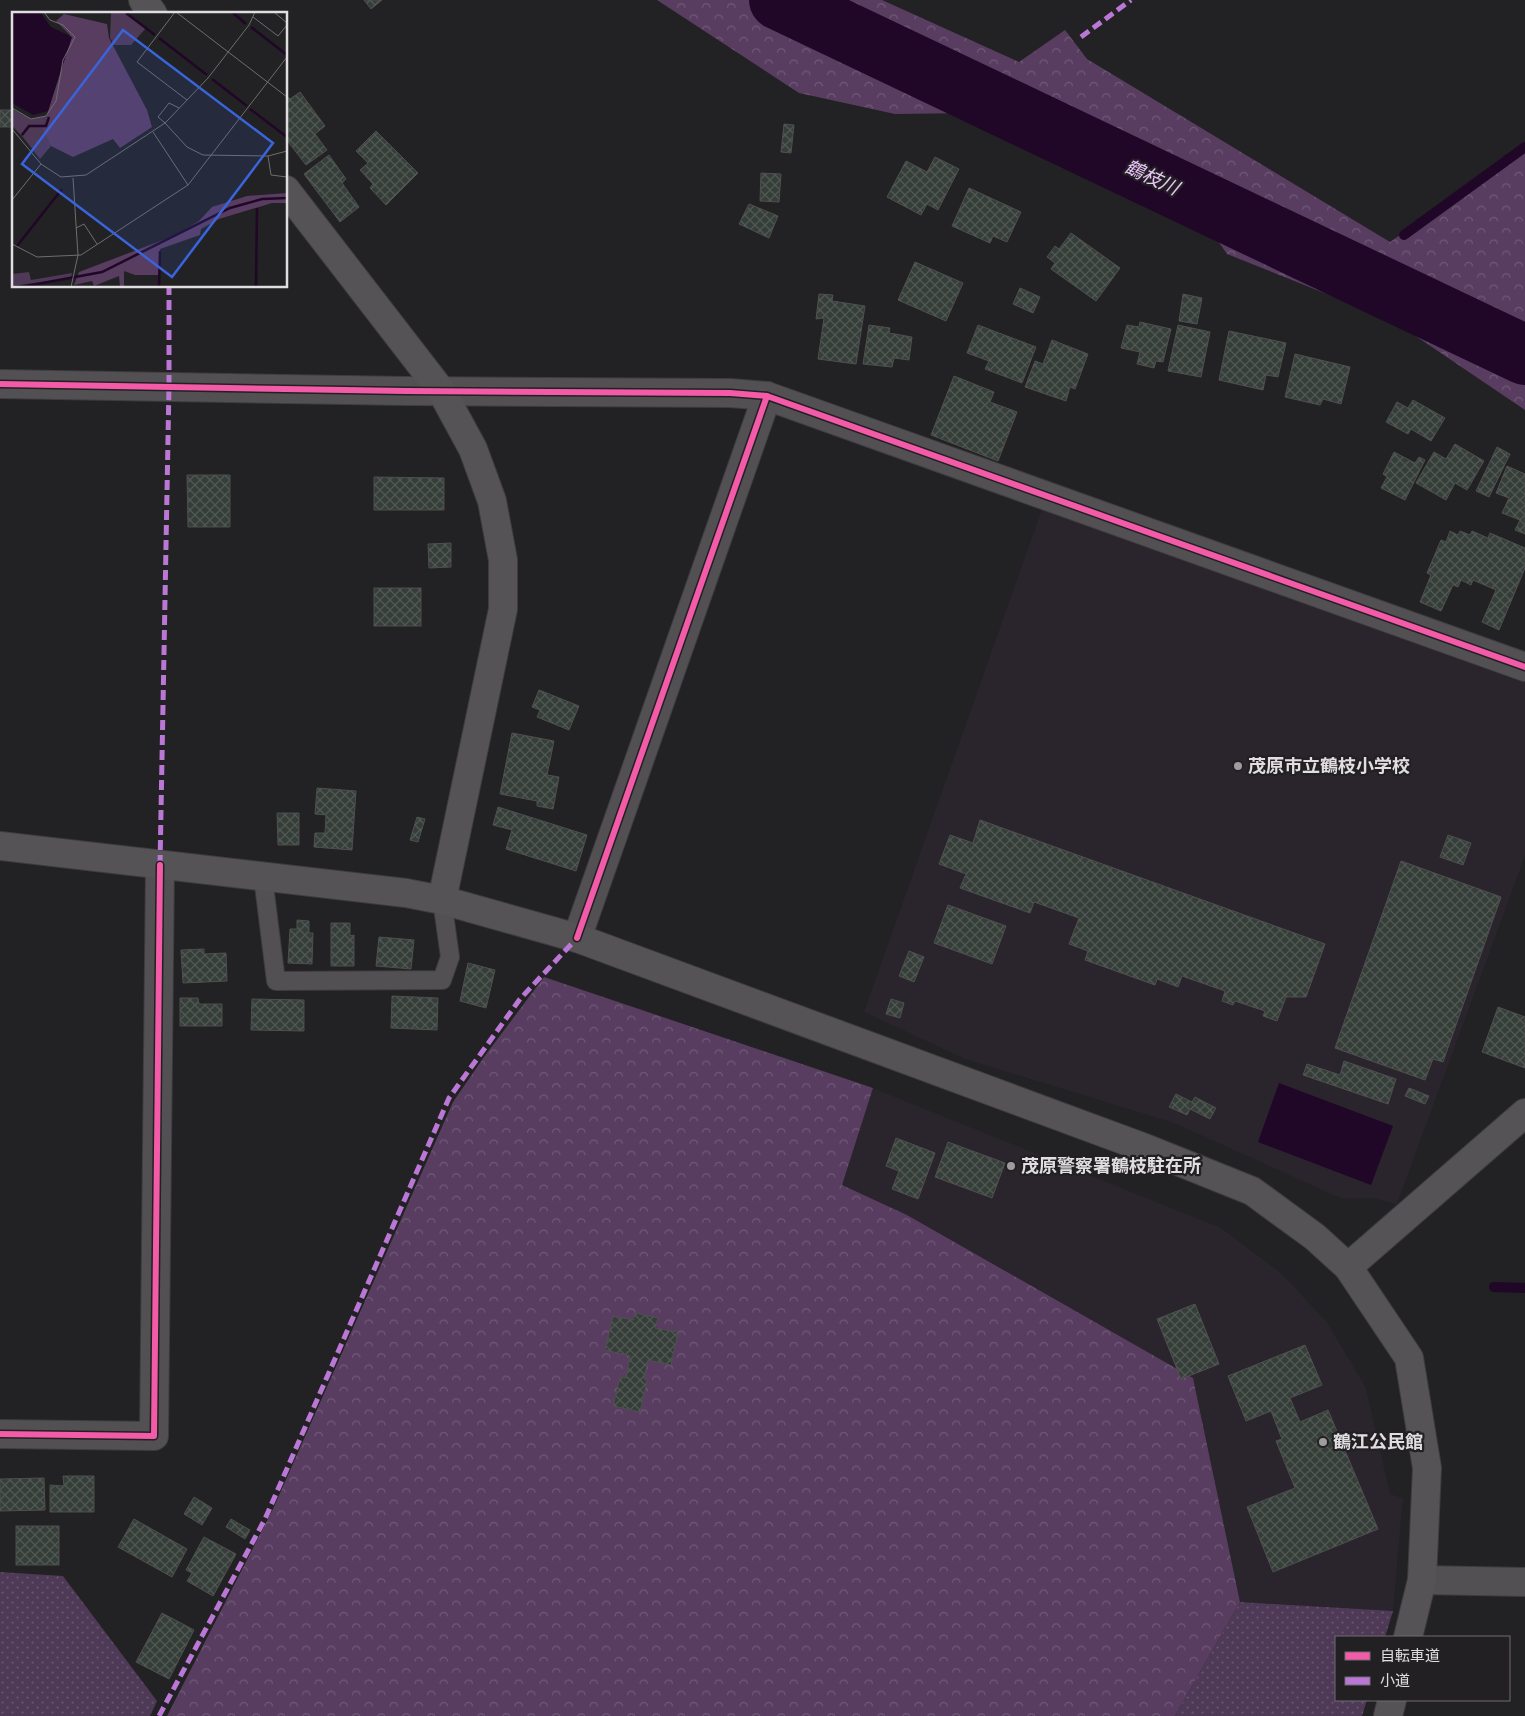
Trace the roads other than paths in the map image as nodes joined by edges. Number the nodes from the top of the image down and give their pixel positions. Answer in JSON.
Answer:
{"nodes":[{"id":1,"x":143,"y":0,"type":"edge"},
{"id":2,"x":152,"y":12,"type":"edge"},
{"id":3,"x":288,"y":193,"type":"edge"},
{"id":4,"x":0,"y":384,"type":"edge"},
{"id":5,"x":442,"y":392,"type":"junction"},
{"id":6,"x":766,"y":396,"type":"junction"},
{"id":7,"x":1525,"y":667,"type":"edge"},
{"id":8,"x":0,"y":846,"type":"edge"},
{"id":9,"x":160,"y":865,"type":"junction"},
{"id":10,"x":263,"y":876,"type":"junction"},
{"id":11,"x":442,"y":900,"type":"junction"},
{"id":12,"x":577,"y":938,"type":"junction"},
{"id":13,"x":1525,"y":1113,"type":"edge"},
{"id":14,"x":1348,"y":1267,"type":"junction"},
{"id":15,"x":0,"y":1434,"type":"edge"},
{"id":16,"x":1422,"y":1580,"type":"junction"},
{"id":17,"x":1525,"y":1582,"type":"edge"},
{"id":18,"x":1408,"y":1636,"type":"edge"},
{"id":19,"x":1392,"y":1701,"type":"edge"},
{"id":20,"x":1388,"y":1716,"type":"edge"}],
"edges":[{"from":1,"to":2,"type":"main road"},
{"from":3,"to":5,"type":"main road"},
{"from":4,"to":5,"type":"street"},
{"from":5,"to":6,"type":"street"},
{"from":5,"to":11,"type":"main road"},
{"from":6,"to":7,"type":"street"},
{"from":6,"to":12,"type":"street"},
{"from":8,"to":9,"type":"main road"},
{"from":9,"to":10,"type":"main road"},
{"from":9,"to":15,"type":"street"},
{"from":10,"to":11,"type":"main road"},
{"from":10,"to":11,"type":"lane"},
{"from":11,"to":12,"type":"main road"},
{"from":12,"to":14,"type":"main road"},
{"from":13,"to":14,"type":"main road"},
{"from":14,"to":16,"type":"main road"},
{"from":16,"to":17,"type":"street"},
{"from":16,"to":18,"type":"main road"},
{"from":19,"to":20,"type":"main road"}]}
